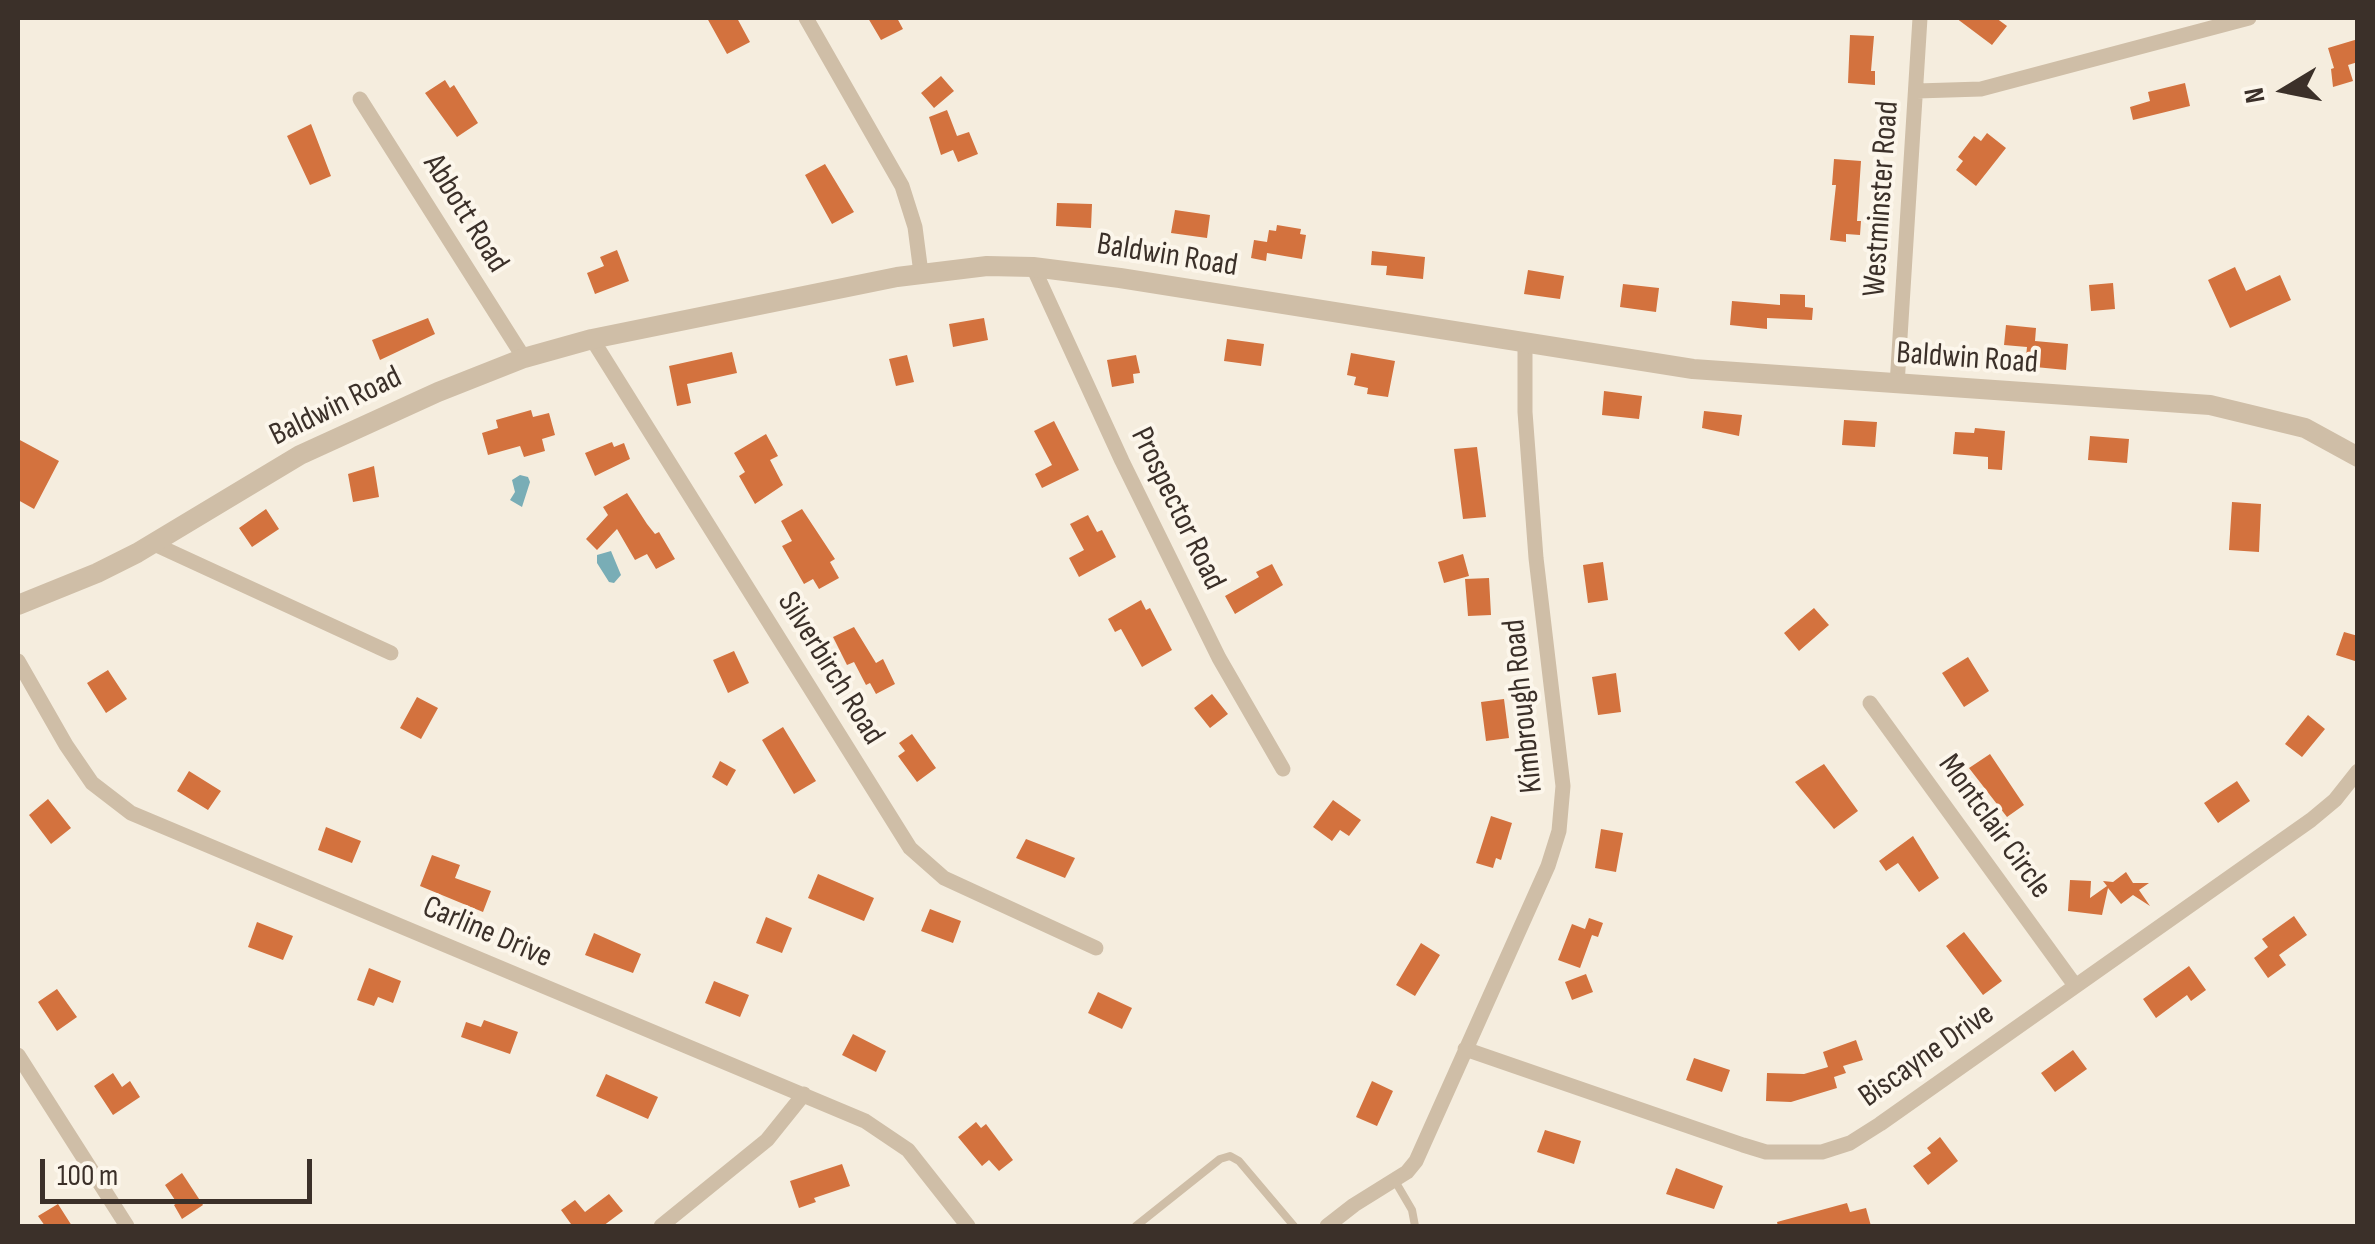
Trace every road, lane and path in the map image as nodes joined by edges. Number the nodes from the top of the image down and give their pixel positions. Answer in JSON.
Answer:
{"nodes":[{"id":1,"x":806,"y":18,"type":"edge"},
{"id":2,"x":1920,"y":18,"type":"edge"},
{"id":3,"x":2248,"y":18,"type":"edge"},
{"id":4,"x":1917,"y":91,"type":"junction"},
{"id":5,"x":360,"y":98,"type":"dead end"},
{"id":6,"x":1033,"y":268,"type":"junction"},
{"id":7,"x":920,"y":273,"type":"junction"},
{"id":8,"x":592,"y":339,"type":"junction"},
{"id":9,"x":1525,"y":344,"type":"junction"},
{"id":10,"x":524,"y":358,"type":"junction"},
{"id":11,"x":1896,"y":385,"type":"junction"},
{"id":12,"x":2358,"y":457,"type":"edge"},
{"id":13,"x":152,"y":544,"type":"junction"},
{"id":14,"x":18,"y":604,"type":"edge"},
{"id":15,"x":390,"y":652,"type":"dead end"},
{"id":16,"x":18,"y":661,"type":"edge"},
{"id":17,"x":1870,"y":703,"type":"dead end"},
{"id":18,"x":1283,"y":768,"type":"dead end"},
{"id":19,"x":2358,"y":772,"type":"edge"},
{"id":20,"x":1096,"y":948,"type":"dead end"},
{"id":21,"x":2074,"y":984,"type":"junction"},
{"id":22,"x":1465,"y":1049,"type":"junction"},
{"id":23,"x":18,"y":1055,"type":"edge"},
{"id":24,"x":804,"y":1094,"type":"junction"},
{"id":25,"x":1394,"y":1180,"type":"junction"},
{"id":26,"x":967,"y":1225,"type":"edge"},
{"id":27,"x":126,"y":1226,"type":"edge"},
{"id":28,"x":661,"y":1226,"type":"edge"},
{"id":29,"x":1136,"y":1226,"type":"edge"},
{"id":30,"x":1294,"y":1226,"type":"edge"},
{"id":31,"x":1327,"y":1226,"type":"edge"},
{"id":32,"x":1414,"y":1226,"type":"edge"}],
"edges":[{"from":1,"to":7,"type":"street"},
{"from":2,"to":4,"type":"street","name":"Westminster Road"},
{"from":3,"to":4,"type":"street"},
{"from":4,"to":11,"type":"street","name":"Westminster Road"},
{"from":5,"to":10,"type":"street","name":"Abbott Road"},
{"from":6,"to":7,"type":"street","name":"Baldwin Road"},
{"from":6,"to":9,"type":"street","name":"Baldwin Road"},
{"from":6,"to":18,"type":"street","name":"Prospector Road"},
{"from":7,"to":8,"type":"street","name":"Baldwin Road"},
{"from":8,"to":10,"type":"street","name":"Baldwin Road"},
{"from":8,"to":20,"type":"street","name":"Silverbirch Road"},
{"from":9,"to":11,"type":"street","name":"Baldwin Road"},
{"from":9,"to":22,"type":"street","name":"Kimbrough Road"},
{"from":10,"to":13,"type":"street","name":"Baldwin Road"},
{"from":11,"to":12,"type":"street","name":"Baldwin Road"},
{"from":13,"to":14,"type":"street","name":"Baldwin Road"},
{"from":13,"to":15,"type":"street"},
{"from":16,"to":24,"type":"street","name":"Carline Drive"},
{"from":17,"to":21,"type":"street","name":"Montclair Circle"},
{"from":19,"to":21,"type":"street","name":"Biscayne Drive"},
{"from":21,"to":22,"type":"street","name":"Biscayne Drive"},
{"from":22,"to":25,"type":"street","name":"Kimbrough Road"},
{"from":23,"to":27,"type":"street"},
{"from":24,"to":26,"type":"street","name":"Carline Drive"},
{"from":24,"to":28,"type":"street"},
{"from":25,"to":31,"type":"street","name":"Kimbrough Road"},
{"from":25,"to":32,"type":"lane"},
{"from":29,"to":30,"type":"lane"}]}
